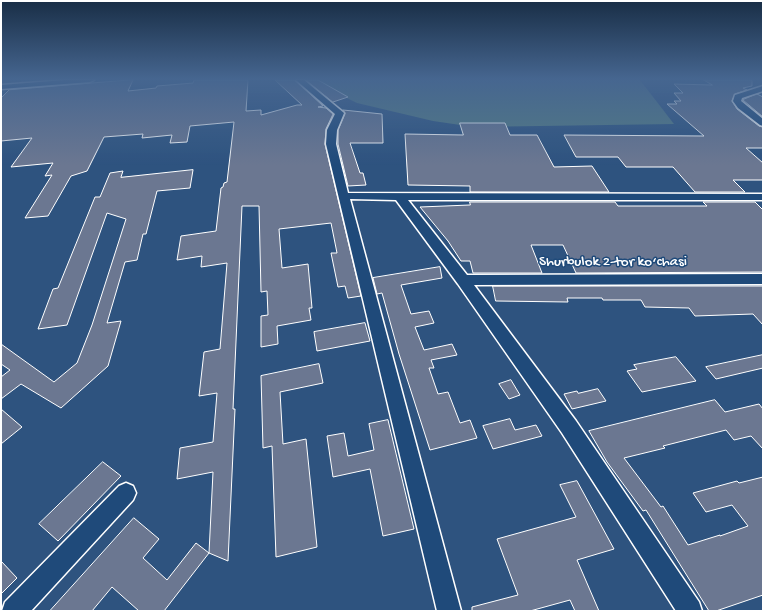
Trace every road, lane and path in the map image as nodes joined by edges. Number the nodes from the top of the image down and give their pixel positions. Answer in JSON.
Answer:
{"nodes":[{"id":1,"x":335,"y":109,"type":"edge"},
{"id":2,"x":744,"y":109,"type":"edge"},
{"id":3,"x":763,"y":123,"type":"edge"},
{"id":4,"x":343,"y":196,"type":"junction"},
{"id":5,"x":400,"y":197,"type":"junction"},
{"id":6,"x":763,"y":197,"type":"edge"},
{"id":7,"x":763,"y":279,"type":"edge"},
{"id":8,"x":463,"y":280,"type":"junction"},
{"id":9,"x":126,"y":493,"type":"dead end"},
{"id":10,"x":14,"y":611,"type":"edge"},
{"id":11,"x":449,"y":611,"type":"edge"},
{"id":12,"x":690,"y":611,"type":"edge"}],
"edges":[{"from":1,"to":4,"type":"street"},
{"from":2,"to":3,"type":"street"},
{"from":4,"to":5,"type":"street"},
{"from":4,"to":11,"type":"street"},
{"from":5,"to":6,"type":"street"},
{"from":5,"to":8,"type":"street"},
{"from":7,"to":8,"type":"street","name":"Shurbulok 2-tor ko‘chasi"},
{"from":8,"to":12,"type":"street"},
{"from":9,"to":10,"type":"street"}]}
